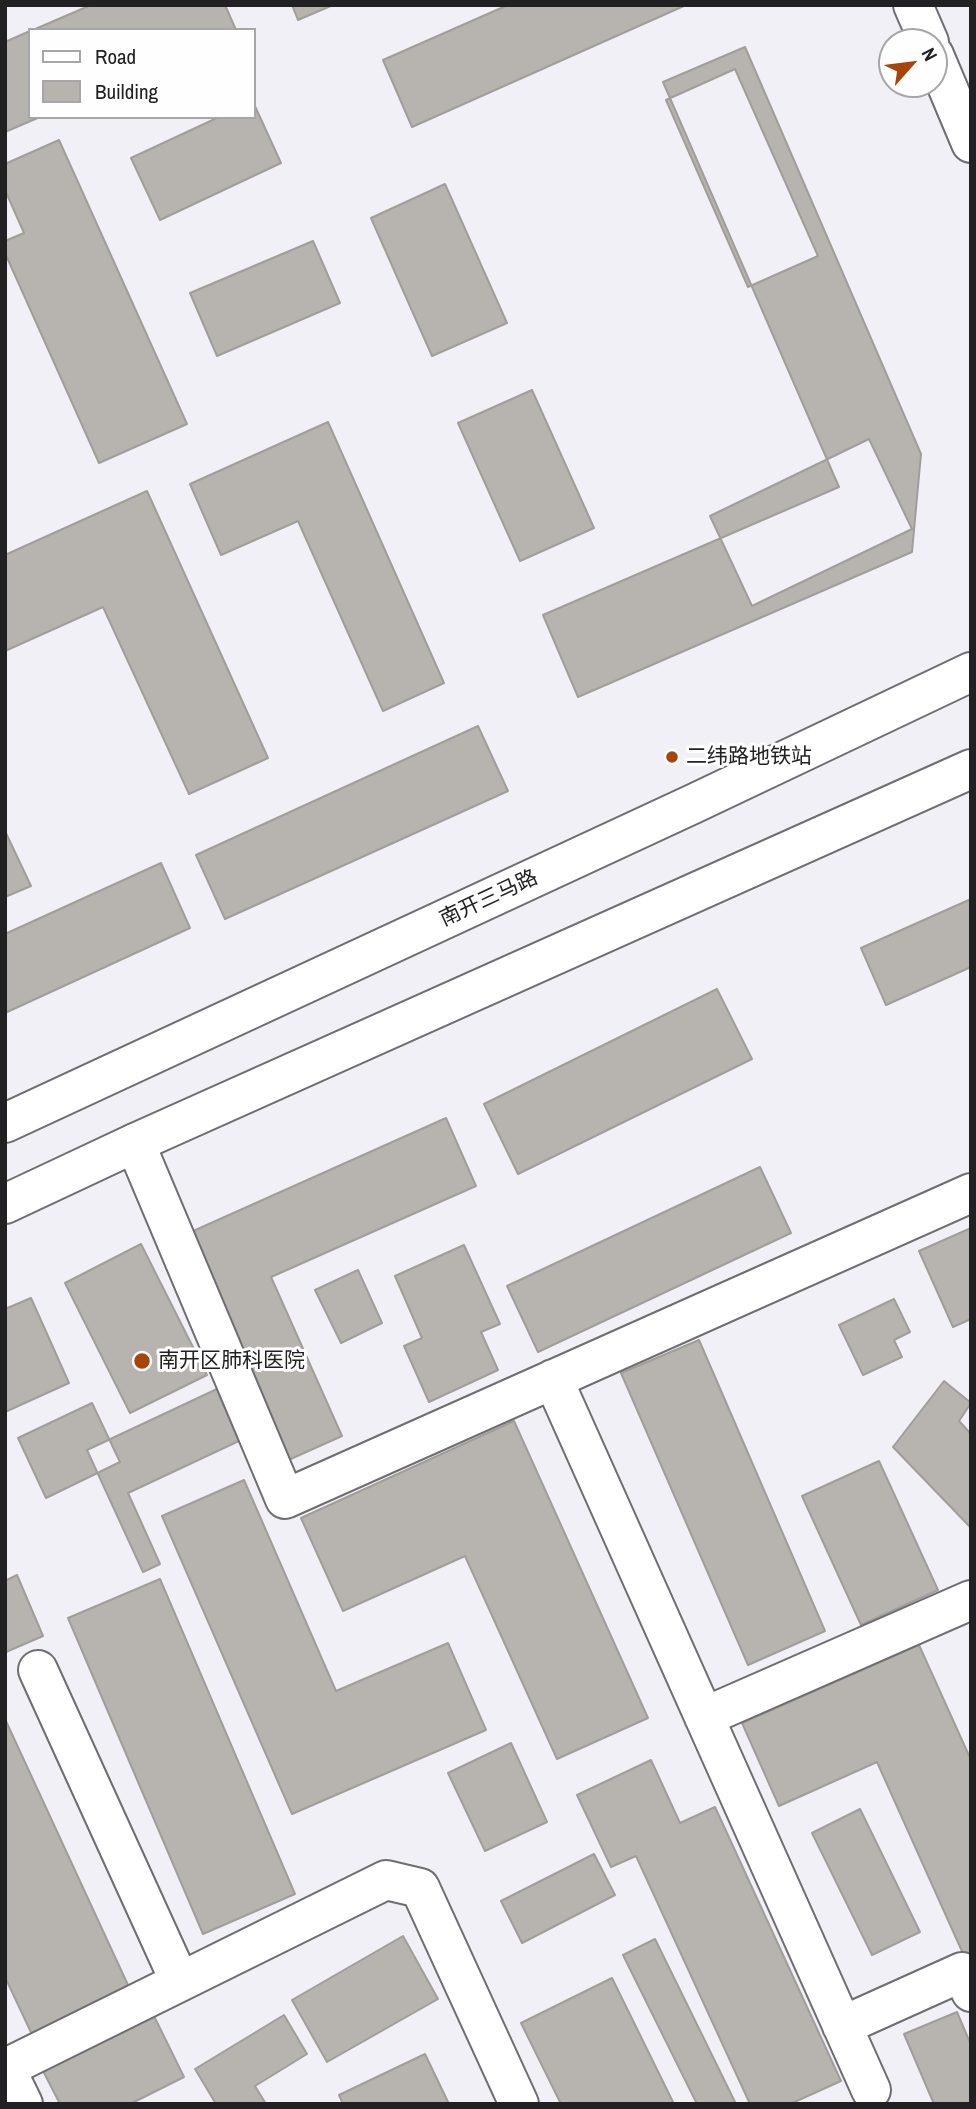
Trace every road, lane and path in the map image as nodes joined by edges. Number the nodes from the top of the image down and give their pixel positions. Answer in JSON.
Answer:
{"nodes":[{"id":1,"x":914,"y":5,"type":"edge"},
{"id":2,"x":923,"y":28,"type":"edge"},
{"id":3,"x":948,"y":88,"type":"edge"},
{"id":4,"x":971,"y":143,"type":"edge"},
{"id":5,"x":971,"y":672,"type":"edge"},
{"id":6,"x":971,"y":769,"type":"edge"},
{"id":7,"x":5,"y":1123,"type":"edge"},
{"id":8,"x":135,"y":1143,"type":"junction"},
{"id":9,"x":971,"y":1193,"type":"edge"},
{"id":10,"x":5,"y":1204,"type":"edge"},
{"id":11,"x":553,"y":1379,"type":"junction"},
{"id":12,"x":971,"y":1600,"type":"edge"},
{"id":13,"x":38,"y":1670,"type":"dead end"},
{"id":14,"x":704,"y":1717,"type":"junction"},
{"id":15,"x":180,"y":1982,"type":"junction"},
{"id":16,"x":971,"y":1992,"type":"edge"},
{"id":17,"x":842,"y":2026,"type":"junction"},
{"id":18,"x":6,"y":2068,"type":"edge"},
{"id":19,"x":871,"y":2090,"type":"dead end"},
{"id":20,"x":23,"y":2104,"type":"edge"},
{"id":21,"x":519,"y":2104,"type":"edge"}],
"edges":[{"from":1,"to":2,"type":"street"},
{"from":3,"to":4,"type":"street"},
{"from":5,"to":7,"type":"street","name":"南开三马路"},
{"from":6,"to":8,"type":"street"},
{"from":8,"to":10,"type":"street"},
{"from":8,"to":11,"type":"street"},
{"from":9,"to":11,"type":"street"},
{"from":11,"to":14,"type":"street"},
{"from":12,"to":14,"type":"street"},
{"from":13,"to":15,"type":"street"},
{"from":14,"to":17,"type":"street"},
{"from":15,"to":18,"type":"street"},
{"from":15,"to":21,"type":"street"},
{"from":16,"to":17,"type":"street"},
{"from":17,"to":19,"type":"street"},
{"from":18,"to":20,"type":"street"}]}
